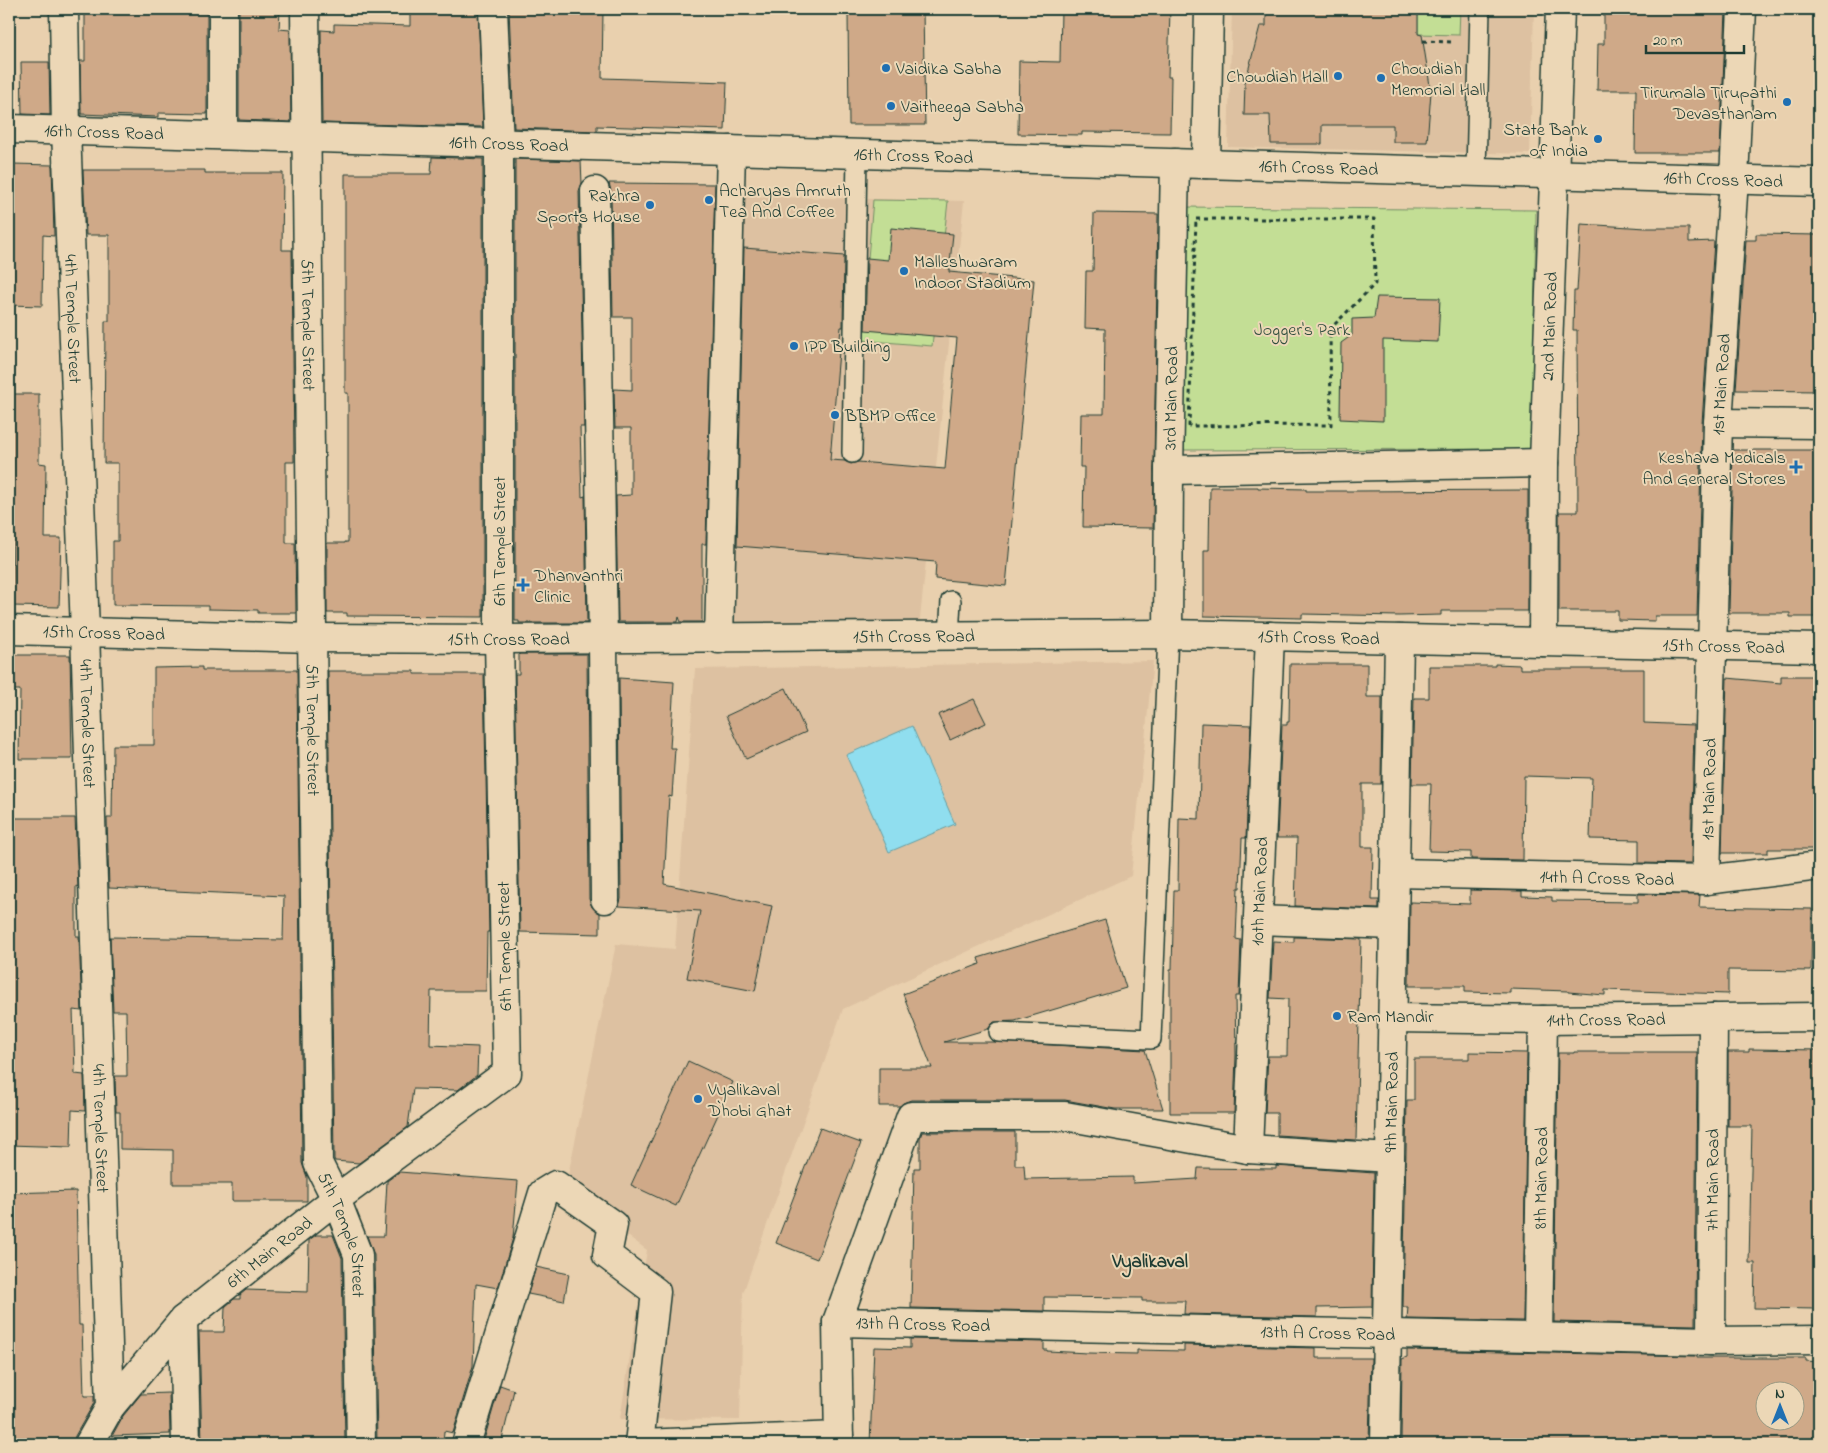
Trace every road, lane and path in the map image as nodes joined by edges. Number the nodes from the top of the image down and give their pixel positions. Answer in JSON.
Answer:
{"nodes":[{"id":1,"x":64,"y":9,"type":"edge"},
{"id":2,"x":223,"y":9,"type":"edge"},
{"id":3,"x":306,"y":9,"type":"edge"},
{"id":4,"x":493,"y":9,"type":"edge"},
{"id":5,"x":1209,"y":9,"type":"edge"},
{"id":6,"x":1480,"y":9,"type":"edge"},
{"id":7,"x":1560,"y":9,"type":"edge"},
{"id":8,"x":1742,"y":9,"type":"edge"},
{"id":9,"x":9,"y":129,"type":"edge"},
{"id":10,"x":66,"y":130,"type":"junction"},
{"id":11,"x":223,"y":135,"type":"junction"},
{"id":12,"x":306,"y":138,"type":"junction"},
{"id":13,"x":499,"y":144,"type":"junction"},
{"id":14,"x":731,"y":150,"type":"junction"},
{"id":15,"x":857,"y":154,"type":"junction"},
{"id":16,"x":1175,"y":163,"type":"junction"},
{"id":17,"x":1206,"y":164,"type":"junction"},
{"id":18,"x":1476,"y":172,"type":"junction"},
{"id":19,"x":1554,"y":174,"type":"junction"},
{"id":20,"x":1734,"y":179,"type":"junction"},
{"id":21,"x":1819,"y":182,"type":"edge"},
{"id":22,"x":595,"y":191,"type":"dead end"},
{"id":23,"x":1330,"y":329,"type":"joint"},
{"id":24,"x":1718,"y":423,"type":"junction"},
{"id":25,"x":1819,"y":424,"type":"edge"},
{"id":26,"x":852,"y":453,"type":"dead end"},
{"id":27,"x":1544,"y":462,"type":"junction"},
{"id":28,"x":1169,"y":470,"type":"junction"},
{"id":29,"x":951,"y":601,"type":"dead end"},
{"id":30,"x":9,"y":630,"type":"edge"},
{"id":31,"x":85,"y":631,"type":"junction"},
{"id":32,"x":1168,"y":634,"type":"junction"},
{"id":33,"x":949,"y":636,"type":"junction"},
{"id":34,"x":1270,"y":636,"type":"junction"},
{"id":35,"x":313,"y":638,"type":"junction"},
{"id":36,"x":499,"y":639,"type":"junction"},
{"id":37,"x":603,"y":639,"type":"junction"},
{"id":38,"x":720,"y":639,"type":"junction"},
{"id":39,"x":1399,"y":639,"type":"junction"},
{"id":40,"x":1543,"y":642,"type":"junction"},
{"id":41,"x":1712,"y":646,"type":"junction"},
{"id":42,"x":1819,"y":648,"type":"edge"},
{"id":43,"x":1819,"y":866,"type":"edge"},
{"id":44,"x":1395,"y":873,"type":"junction"},
{"id":45,"x":1706,"y":880,"type":"junction"},
{"id":46,"x":605,"y":899,"type":"dead end"},
{"id":47,"x":1258,"y":920,"type":"junction"},
{"id":48,"x":1394,"y":926,"type":"junction"},
{"id":49,"x":1819,"y":1017,"type":"edge"},
{"id":50,"x":1392,"y":1018,"type":"junction"},
{"id":51,"x":1713,"y":1018,"type":"junction"},
{"id":52,"x":1543,"y":1020,"type":"junction"},
{"id":53,"x":999,"y":1032,"type":"dead end"},
{"id":54,"x":506,"y":1072,"type":"joint"},
{"id":55,"x":1248,"y":1148,"type":"junction"},
{"id":56,"x":1390,"y":1158,"type":"junction"},
{"id":57,"x":336,"y":1199,"type":"junction"},
{"id":58,"x":183,"y":1320,"type":"junction"},
{"id":59,"x":837,"y":1322,"type":"junction"},
{"id":60,"x":1387,"y":1334,"type":"junction"},
{"id":61,"x":1538,"y":1337,"type":"junction"},
{"id":62,"x":1819,"y":1340,"type":"edge"},
{"id":63,"x":1711,"y":1341,"type":"junction"},
{"id":64,"x":110,"y":1407,"type":"junction"},
{"id":65,"x":839,"y":1440,"type":"edge"},
{"id":66,"x":713,"y":1443,"type":"edge"},
{"id":67,"x":89,"y":1444,"type":"edge"},
{"id":68,"x":186,"y":1444,"type":"edge"},
{"id":69,"x":360,"y":1444,"type":"edge"},
{"id":70,"x":466,"y":1444,"type":"edge"},
{"id":71,"x":640,"y":1444,"type":"edge"},
{"id":72,"x":1386,"y":1444,"type":"edge"}],
"edges":[{"from":1,"to":10,"type":"street","name":"4th Temple Street"},
{"from":2,"to":11,"type":"street"},
{"from":3,"to":12,"type":"street","name":"5th Temple Street"},
{"from":4,"to":13,"type":"street","name":"6th Temple Street"},
{"from":5,"to":17,"type":"street"},
{"from":6,"to":18,"type":"lane"},
{"from":7,"to":19,"type":"street","name":"2nd Main Road"},
{"from":8,"to":20,"type":"street","name":"1st Main Road"},
{"from":9,"to":10,"type":"street","name":"16th Cross Road"},
{"from":10,"to":11,"type":"street","name":"16th Cross Road"},
{"from":10,"to":31,"type":"street","name":"4th Temple Street"},
{"from":11,"to":12,"type":"street","name":"16th Cross Road"},
{"from":12,"to":13,"type":"street","name":"16th Cross Road"},
{"from":12,"to":35,"type":"street","name":"5th Temple Street"},
{"from":13,"to":14,"type":"street","name":"16th Cross Road"},
{"from":13,"to":36,"type":"street","name":"6th Temple Street"},
{"from":14,"to":15,"type":"street","name":"16th Cross Road"},
{"from":14,"to":38,"type":"street"},
{"from":15,"to":16,"type":"street","name":"16th Cross Road"},
{"from":15,"to":26,"type":"lane"},
{"from":16,"to":17,"type":"street","name":"16th Cross Road"},
{"from":16,"to":28,"type":"street","name":"3rd Main Road"},
{"from":17,"to":18,"type":"street","name":"16th Cross Road"},
{"from":18,"to":19,"type":"street","name":"16th Cross Road"},
{"from":19,"to":20,"type":"street","name":"16th Cross Road"},
{"from":19,"to":27,"type":"street","name":"2nd Main Road"},
{"from":20,"to":21,"type":"street","name":"16th Cross Road"},
{"from":20,"to":24,"type":"street","name":"1st Main Road"},
{"from":22,"to":37,"type":"street"},
{"from":23,"to":23,"type":"path"},
{"from":24,"to":25,"type":"street"},
{"from":24,"to":41,"type":"street","name":"1st Main Road"},
{"from":27,"to":28,"type":"street"},
{"from":27,"to":40,"type":"street","name":"2nd Main Road"},
{"from":28,"to":32,"type":"street","name":"3rd Main Road"},
{"from":29,"to":33,"type":"lane"},
{"from":30,"to":31,"type":"street","name":"15th Cross Road"},
{"from":31,"to":35,"type":"street","name":"15th Cross Road"},
{"from":31,"to":64,"type":"street","name":"4th Temple Street"},
{"from":32,"to":33,"type":"street","name":"15th Cross Road"},
{"from":32,"to":34,"type":"street","name":"15th Cross Road"},
{"from":32,"to":53,"type":"lane"},
{"from":33,"to":38,"type":"street","name":"15th Cross Road"},
{"from":34,"to":39,"type":"street","name":"15th Cross Road"},
{"from":34,"to":47,"type":"street","name":"10th Main Road"},
{"from":35,"to":36,"type":"street","name":"15th Cross Road"},
{"from":35,"to":57,"type":"street","name":"5th Temple Street"},
{"from":36,"to":37,"type":"street","name":"15th Cross Road"},
{"from":36,"to":54,"type":"street","name":"6th Temple Street"},
{"from":37,"to":38,"type":"street","name":"15th Cross Road"},
{"from":37,"to":46,"type":"street"},
{"from":39,"to":40,"type":"street","name":"15th Cross Road"},
{"from":39,"to":44,"type":"street","name":"9th Main Road"},
{"from":40,"to":41,"type":"street","name":"15th Cross Road"},
{"from":41,"to":42,"type":"street","name":"15th Cross Road"},
{"from":41,"to":45,"type":"street","name":"1st Main Road"},
{"from":43,"to":45,"type":"street","name":"14th A Cross Road"},
{"from":44,"to":45,"type":"street","name":"14th A Cross Road"},
{"from":44,"to":48,"type":"street","name":"9th Main Road"},
{"from":47,"to":48,"type":"street"},
{"from":47,"to":55,"type":"street","name":"10th Main Road"},
{"from":48,"to":50,"type":"street","name":"9th Main Road"},
{"from":49,"to":51,"type":"street","name":"14th Cross Road"},
{"from":50,"to":52,"type":"street","name":"14th Cross Road"},
{"from":50,"to":56,"type":"street","name":"9th Main Road"},
{"from":51,"to":52,"type":"street","name":"14th Cross Road"},
{"from":51,"to":63,"type":"street","name":"7th Main Road"},
{"from":52,"to":61,"type":"street","name":"8th Main Road"},
{"from":54,"to":57,"type":"street","name":"6th Main Road"},
{"from":55,"to":56,"type":"street"},
{"from":55,"to":59,"type":"street"},
{"from":56,"to":60,"type":"street","name":"9th Main Road"},
{"from":57,"to":58,"type":"street","name":"6th Main Road"},
{"from":57,"to":69,"type":"street","name":"5th Temple Street"},
{"from":58,"to":64,"type":"street","name":"6th Main Road"},
{"from":58,"to":68,"type":"street"},
{"from":59,"to":60,"type":"street","name":"13th A Cross Road"},
{"from":59,"to":65,"type":"street"},
{"from":60,"to":61,"type":"street","name":"13th A Cross Road"},
{"from":60,"to":72,"type":"street","name":"9th Main Road"},
{"from":61,"to":63,"type":"street","name":"13th A Cross Road"},
{"from":62,"to":63,"type":"street","name":"13th A Cross Road"},
{"from":64,"to":67,"type":"street","name":"6th Main Road"},
{"from":65,"to":66,"type":"street"},
{"from":66,"to":71,"type":"street"},
{"from":70,"to":71,"type":"street"}]}
